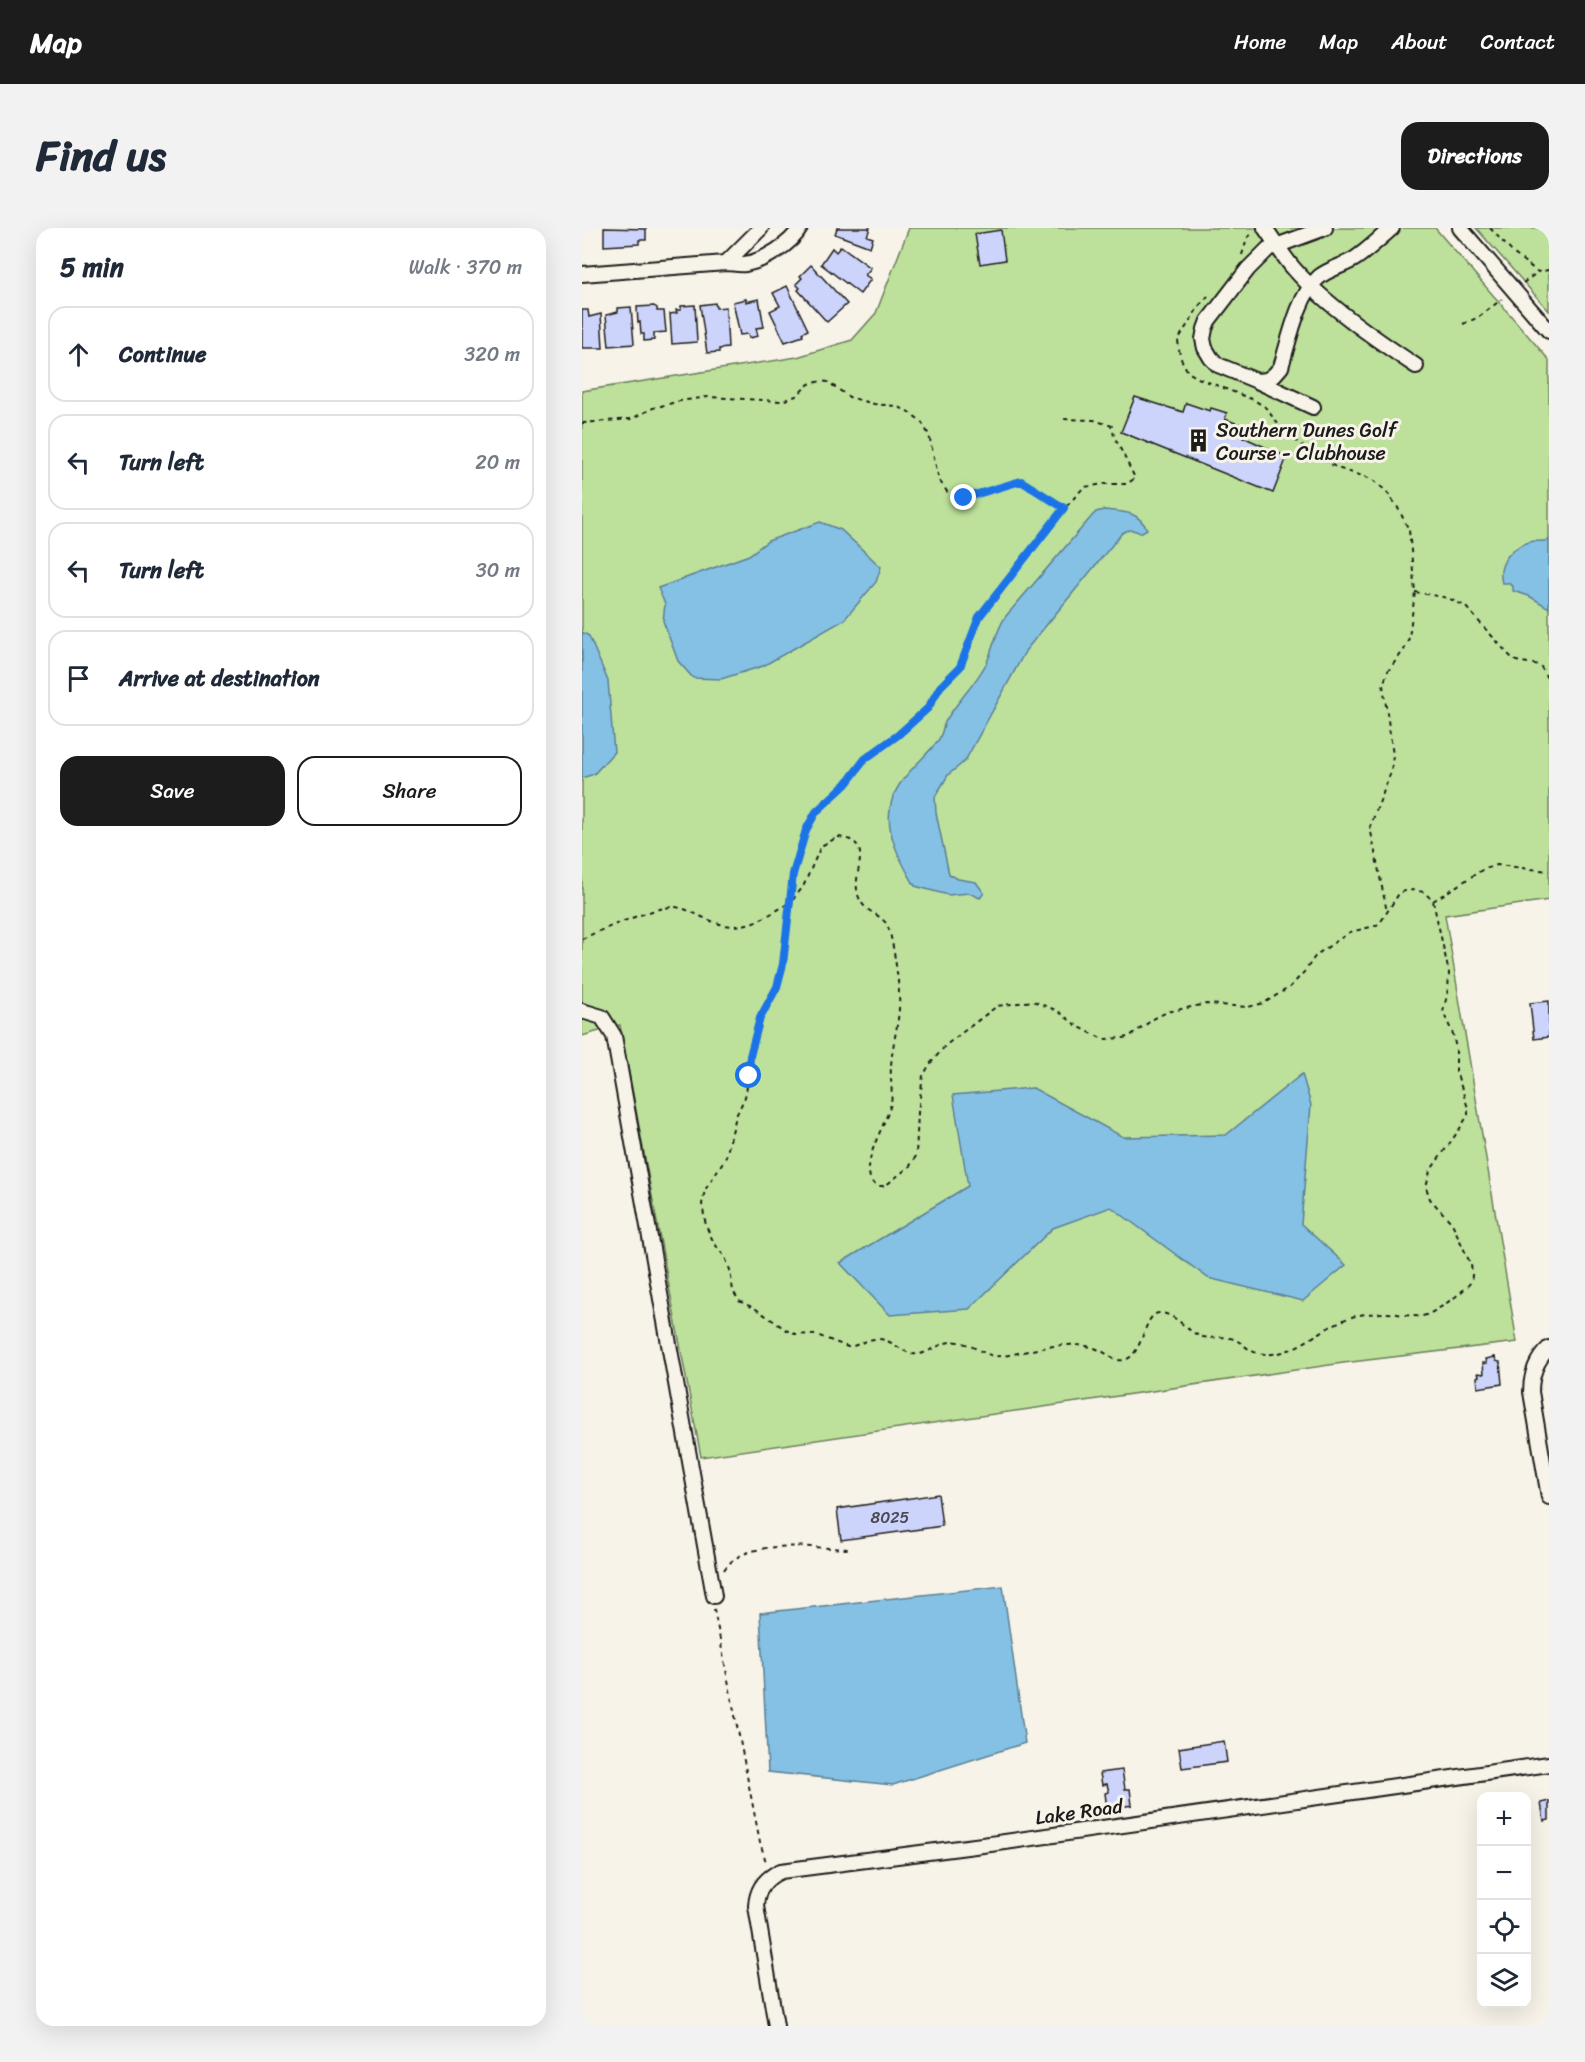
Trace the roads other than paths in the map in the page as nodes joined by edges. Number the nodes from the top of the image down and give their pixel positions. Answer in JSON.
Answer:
{"nodes":[{"id":1,"x":761,"y":228,"type":"edge"},
{"id":2,"x":800,"y":228,"type":"edge"},
{"id":3,"x":1265,"y":228,"type":"edge"},
{"id":4,"x":1325,"y":228,"type":"edge"},
{"id":5,"x":1392,"y":228,"type":"edge"},
{"id":6,"x":1460,"y":228,"type":"edge"},
{"id":7,"x":1277,"y":245,"type":"junction"},
{"id":8,"x":726,"y":263,"type":"junction"},
{"id":9,"x":582,"y":274,"type":"edge"},
{"id":10,"x":1310,"y":287,"type":"junction"},
{"id":11,"x":1549,"y":331,"type":"edge"},
{"id":12,"x":1416,"y":366,"type":"dead end"},
{"id":13,"x":1257,"y":381,"type":"junction"},
{"id":14,"x":1313,"y":407,"type":"dead end"},
{"id":15,"x":582,"y":1011,"type":"edge"},
{"id":16,"x":1549,"y":1347,"type":"edge"},
{"id":17,"x":1549,"y":1497,"type":"edge"},
{"id":18,"x":714,"y":1596,"type":"road end"},
{"id":19,"x":1549,"y":1764,"type":"edge"},
{"id":20,"x":776,"y":2026,"type":"edge"}],
"edges":[{"from":1,"to":8,"type":"street"},
{"from":2,"to":8,"type":"street"},
{"from":3,"to":7,"type":"street"},
{"from":4,"to":7,"type":"street"},
{"from":5,"to":10,"type":"street"},
{"from":6,"to":11,"type":"street"},
{"from":7,"to":10,"type":"street"},
{"from":7,"to":13,"type":"street"},
{"from":8,"to":9,"type":"street"},
{"from":10,"to":12,"type":"street"},
{"from":10,"to":13,"type":"street"},
{"from":13,"to":14,"type":"street"},
{"from":15,"to":18,"type":"street"},
{"from":16,"to":17,"type":"street"},
{"from":19,"to":20,"type":"street","name":"Lake Road"}]}
